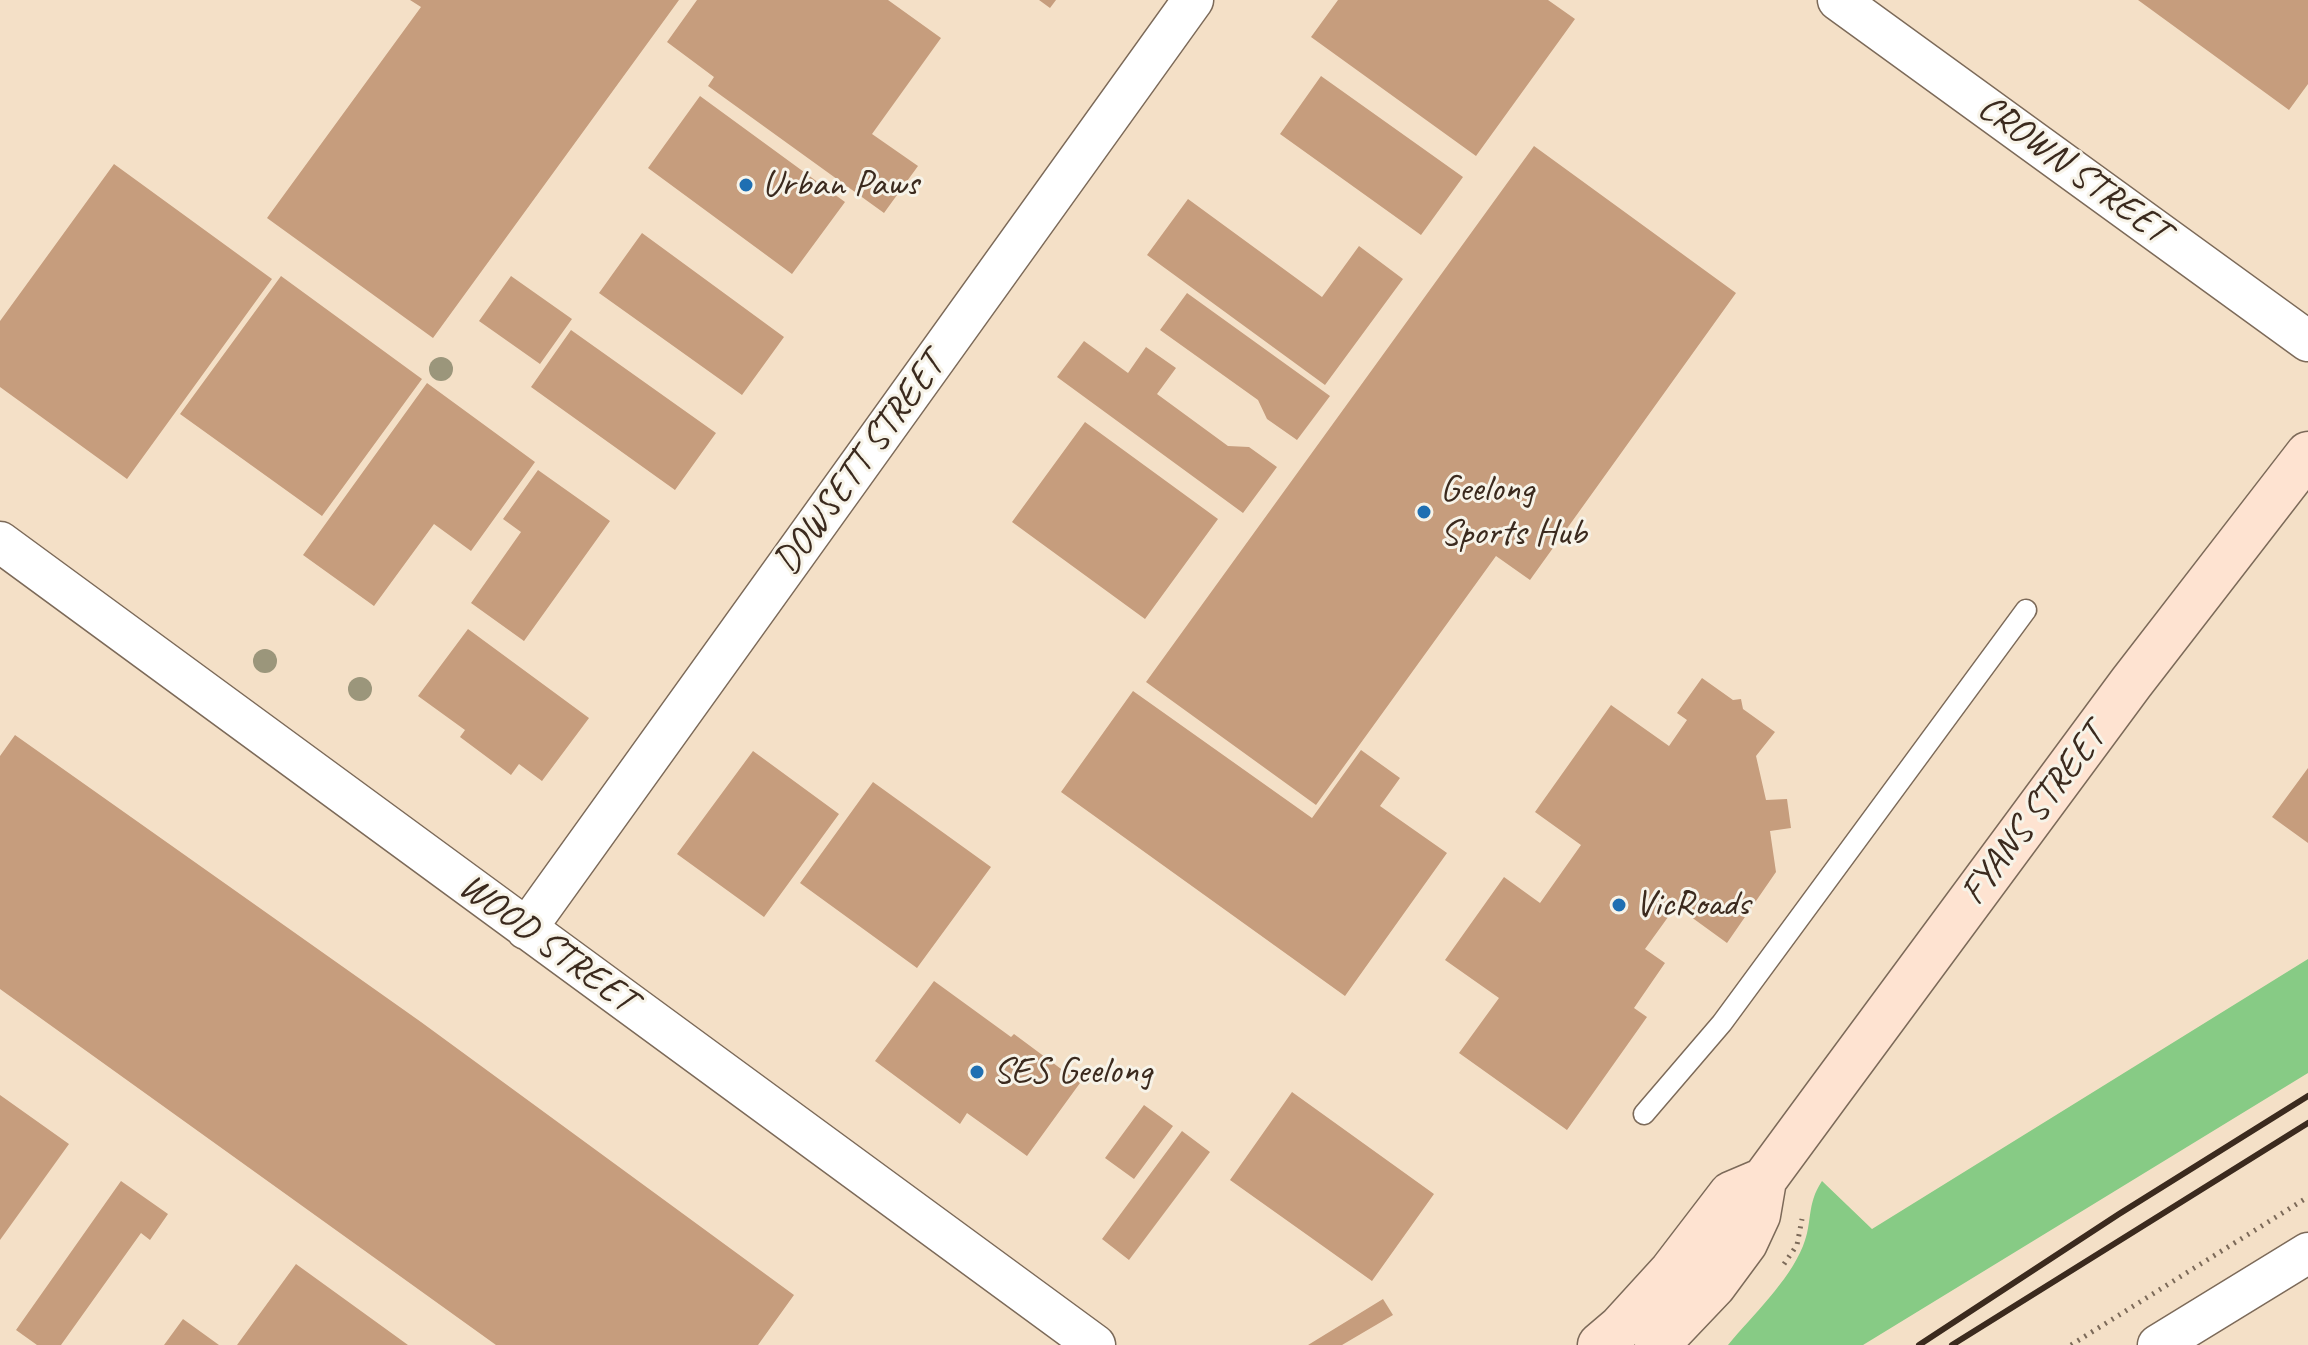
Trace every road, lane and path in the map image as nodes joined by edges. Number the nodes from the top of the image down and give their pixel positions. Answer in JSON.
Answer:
{"nodes":[{"id":1,"x":1193,"y":0,"type":"edge"},
{"id":2,"x":1838,"y":0,"type":"edge"},
{"id":3,"x":2308,"y":341,"type":"edge"},
{"id":4,"x":2308,"y":454,"type":"edge"},
{"id":5,"x":0,"y":542,"type":"edge"},
{"id":6,"x":2026,"y":610,"type":"dead end"},
{"id":7,"x":526,"y":929,"type":"junction"},
{"id":8,"x":1644,"y":1114,"type":"dead end"},
{"id":9,"x":1764,"y":1180,"type":"junction"},
{"id":10,"x":2308,"y":1197,"type":"edge"},
{"id":11,"x":2308,"y":1253,"type":"edge"},
{"id":12,"x":1095,"y":1345,"type":"edge"},
{"id":13,"x":1600,"y":1345,"type":"edge"},
{"id":14,"x":1657,"y":1345,"type":"edge"},
{"id":15,"x":2071,"y":1345,"type":"edge"},
{"id":16,"x":2158,"y":1345,"type":"edge"}],
"edges":[{"from":1,"to":7,"type":"street","name":"DOWSETT STREET"},
{"from":2,"to":3,"type":"street","name":"CROWN STREET"},
{"from":4,"to":9,"type":"main road","name":"FYANS STREET"},
{"from":5,"to":7,"type":"street","name":"WOOD STREET"},
{"from":6,"to":8,"type":"lane"},
{"from":7,"to":12,"type":"street","name":"WOOD STREET"},
{"from":9,"to":13,"type":"main road","name":"FYANS STREET"},
{"from":9,"to":14,"type":"main road","name":"FYANS STREET"},
{"from":10,"to":15,"type":"path"},
{"from":11,"to":16,"type":"street"}]}
